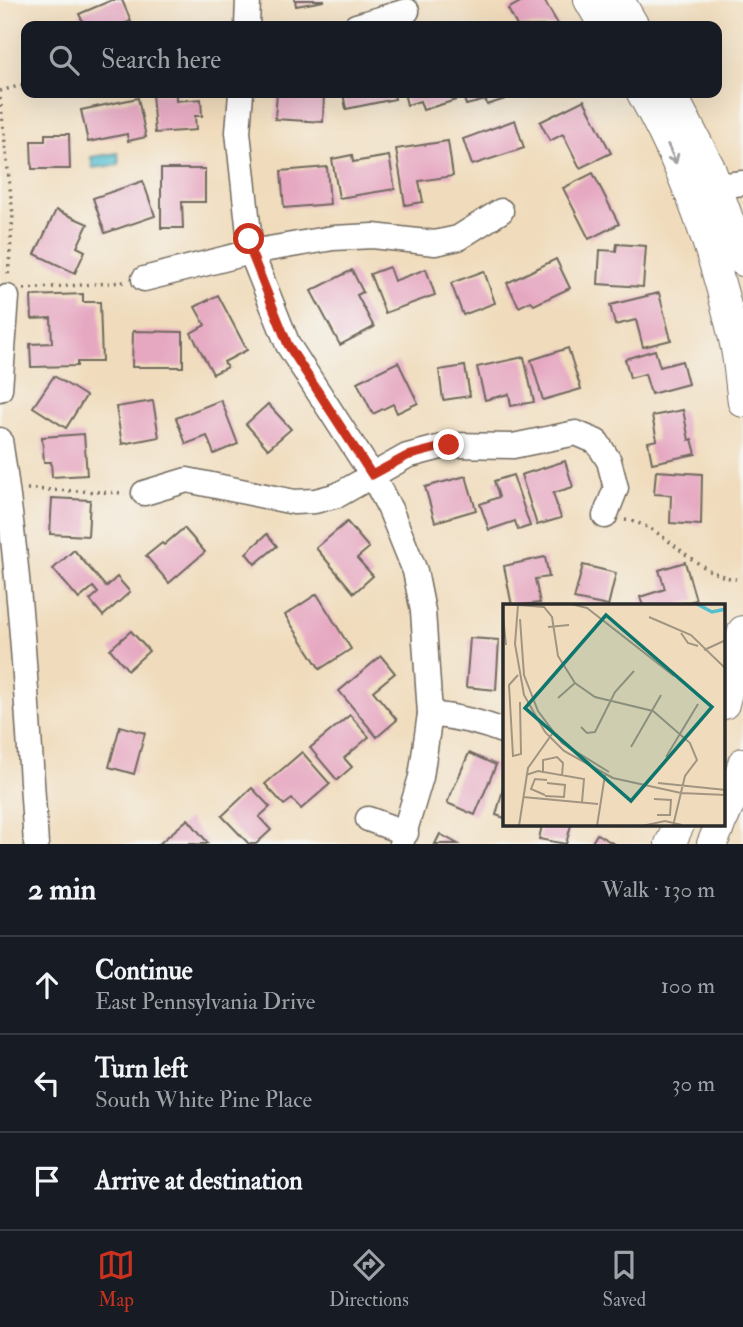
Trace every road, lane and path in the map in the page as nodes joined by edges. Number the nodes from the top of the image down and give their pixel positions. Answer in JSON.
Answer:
{"nodes":[{"id":1,"x":248,"y":0,"type":"edge"},
{"id":2,"x":589,"y":0,"type":"edge"},
{"id":3,"x":619,"y":0,"type":"edge"},
{"id":4,"x":407,"y":11,"type":"dead end"},
{"id":5,"x":247,"y":21,"type":"edge"},
{"id":6,"x":373,"y":21,"type":"edge"},
{"id":7,"x":601,"y":21,"type":"edge"},
{"id":8,"x":631,"y":21,"type":"edge"},
{"id":9,"x":21,"y":86,"type":"edge"},
{"id":10,"x":0,"y":91,"type":"edge"},
{"id":11,"x":0,"y":98,"type":"edge"},
{"id":12,"x":240,"y":98,"type":"edge"},
{"id":13,"x":645,"y":98,"type":"edge"},
{"id":14,"x":674,"y":98,"type":"edge"},
{"id":15,"x":730,"y":185,"type":"edge"},
{"id":16,"x":501,"y":211,"type":"dead end"},
{"id":17,"x":736,"y":215,"type":"edge"},
{"id":18,"x":251,"y":252,"type":"junction"},
{"id":19,"x":743,"y":261,"type":"edge"},
{"id":20,"x":144,"y":279,"type":"joint"},
{"id":21,"x":7,"y":293,"type":"junction"},
{"id":22,"x":0,"y":389,"type":"edge"},
{"id":23,"x":743,"y":402,"type":"edge"},
{"id":24,"x":0,"y":440,"type":"edge"},
{"id":25,"x":372,"y":475,"type":"junction"},
{"id":26,"x":8,"y":489,"type":"junction"},
{"id":27,"x":144,"y":493,"type":"joint"},
{"id":28,"x":606,"y":516,"type":"joint"},
{"id":29,"x":736,"y":579,"type":"dead end"},
{"id":30,"x":743,"y":631,"type":"edge"},
{"id":31,"x":726,"y":696,"type":"edge"},
{"id":32,"x":430,"y":714,"type":"junction"},
{"id":33,"x":503,"y":731,"type":"edge"},
{"id":34,"x":743,"y":763,"type":"edge"},
{"id":35,"x":726,"y":812,"type":"edge"},
{"id":36,"x":368,"y":819,"type":"dead end"},
{"id":37,"x":678,"y":827,"type":"edge"},
{"id":38,"x":719,"y":827,"type":"edge"},
{"id":39,"x":404,"y":839,"type":"edge"},
{"id":40,"x":36,"y":844,"type":"edge"},
{"id":41,"x":670,"y":844,"type":"edge"},
{"id":42,"x":712,"y":844,"type":"edge"}],
"edges":[{"from":1,"to":5,"type":"street"},
{"from":2,"to":7,"type":"main road"},
{"from":3,"to":8,"type":"main road"},
{"from":4,"to":6,"type":"street"},
{"from":9,"to":10,"type":"path"},
{"from":11,"to":21,"type":"path"},
{"from":12,"to":18,"type":"street"},
{"from":13,"to":23,"type":"main road","one_way":true},
{"from":14,"to":15,"type":"main road"},
{"from":15,"to":17,"type":"main road"},
{"from":16,"to":18,"type":"street"},
{"from":17,"to":19,"type":"main road"},
{"from":18,"to":20,"type":"street"},
{"from":18,"to":25,"type":"street"},
{"from":20,"to":21,"type":"path"},
{"from":21,"to":22,"type":"street"},
{"from":24,"to":26,"type":"street"},
{"from":25,"to":27,"type":"street"},
{"from":25,"to":28,"type":"street"},
{"from":25,"to":32,"type":"street"},
{"from":26,"to":27,"type":"path"},
{"from":26,"to":40,"type":"street"},
{"from":28,"to":29,"type":"path"},
{"from":30,"to":31,"type":"main road"},
{"from":32,"to":33,"type":"street"},
{"from":32,"to":39,"type":"street"},
{"from":34,"to":35,"type":"main road"},
{"from":36,"to":39,"type":"street"},
{"from":37,"to":41,"type":"main road"},
{"from":38,"to":42,"type":"main road"}]}
